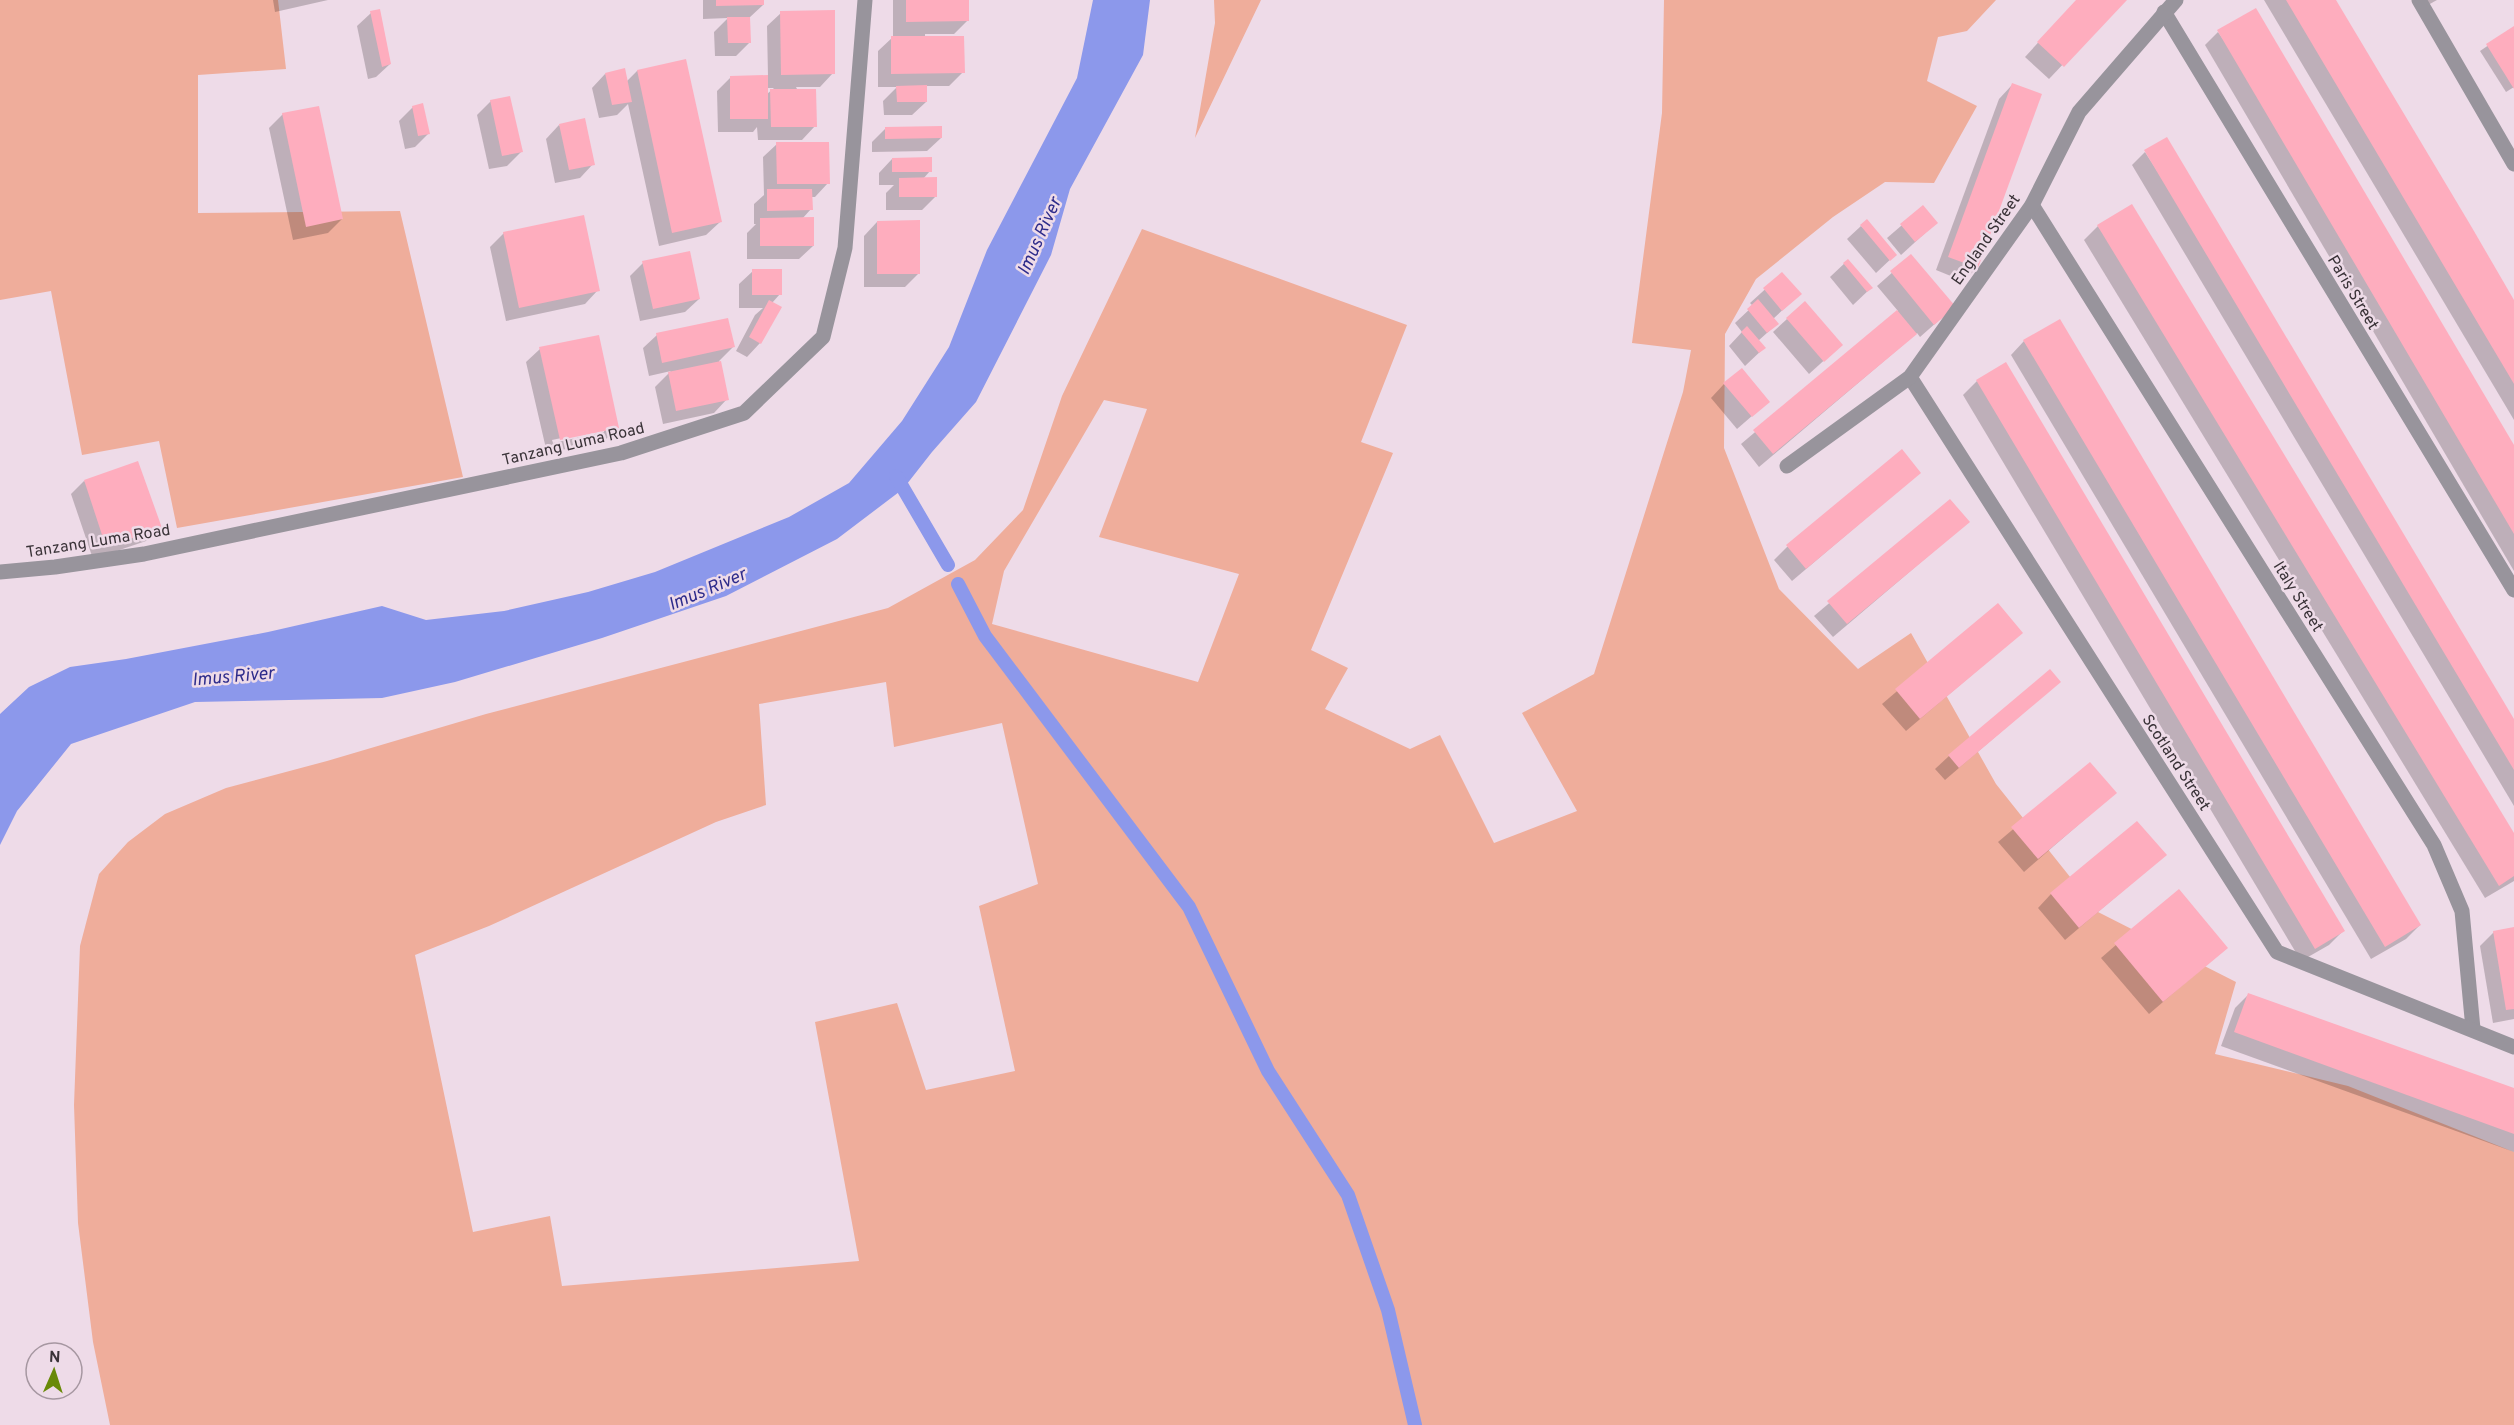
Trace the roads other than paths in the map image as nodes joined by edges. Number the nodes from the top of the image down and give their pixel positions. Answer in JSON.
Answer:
{"nodes":[{"id":1,"x":865,"y":0,"type":"edge"},
{"id":2,"x":2176,"y":0,"type":"edge"},
{"id":3,"x":2420,"y":0,"type":"edge"},
{"id":4,"x":2164,"y":12,"type":"junction"},
{"id":5,"x":2514,"y":164,"type":"edge"},
{"id":6,"x":2032,"y":205,"type":"junction"},
{"id":7,"x":1910,"y":376,"type":"junction"},
{"id":8,"x":1787,"y":466,"type":"dead end"},
{"id":9,"x":0,"y":572,"type":"edge"},
{"id":10,"x":2514,"y":590,"type":"edge"},
{"id":11,"x":2473,"y":1029,"type":"junction"},
{"id":12,"x":2514,"y":1047,"type":"edge"}],
"edges":[{"from":1,"to":9,"type":"street","name":"Tanzang Luma Road"},
{"from":2,"to":4,"type":"street","name":"England Street"},
{"from":3,"to":5,"type":"street"},
{"from":4,"to":6,"type":"street","name":"England Street"},
{"from":4,"to":10,"type":"street","name":"Paris Street"},
{"from":6,"to":7,"type":"street","name":"England Street"},
{"from":6,"to":11,"type":"street","name":"Italy Street"},
{"from":7,"to":8,"type":"street","name":"England Street"},
{"from":7,"to":11,"type":"street","name":"Scotland Street"},
{"from":11,"to":12,"type":"street","name":"Scotland Street"}]}
